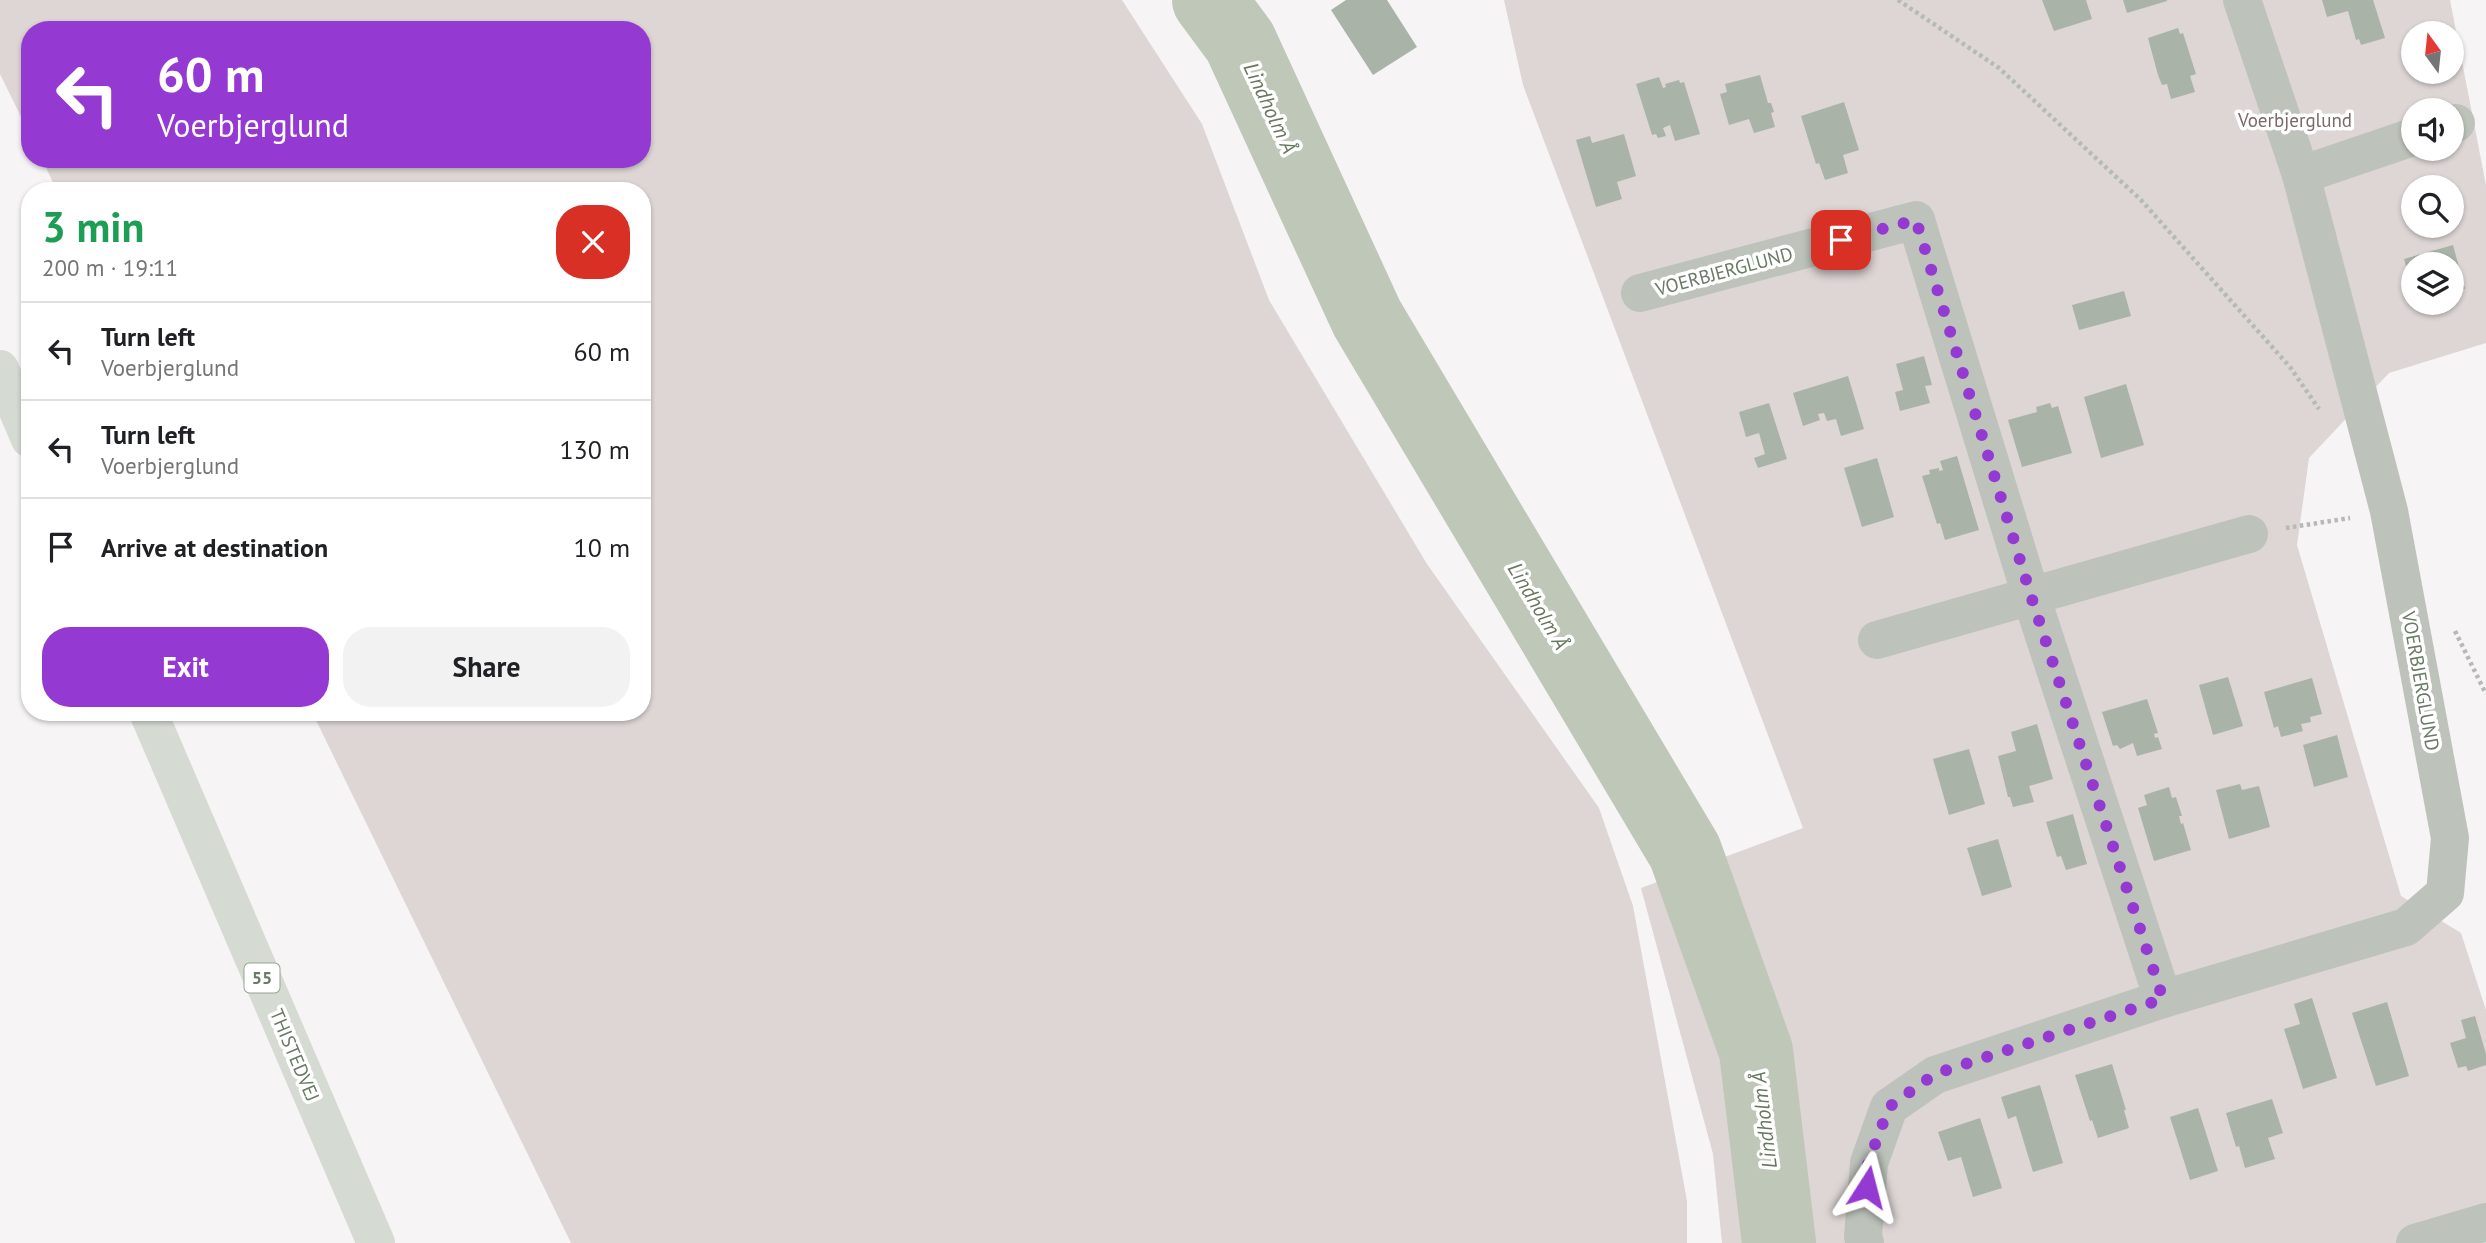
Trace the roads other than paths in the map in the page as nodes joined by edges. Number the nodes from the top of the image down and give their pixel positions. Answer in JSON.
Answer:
{"nodes":[{"id":1,"x":2242,"y":0,"type":"edge"},
{"id":2,"x":2401,"y":141,"type":"edge"},
{"id":3,"x":2301,"y":175,"type":"junction"},
{"id":4,"x":1640,"y":293,"type":"dead end"},
{"id":5,"x":0,"y":369,"type":"edge"},
{"id":6,"x":21,"y":418,"type":"edge"},
{"id":7,"x":2249,"y":534,"type":"road end"},
{"id":8,"x":2031,"y":596,"type":"junction"},
{"id":9,"x":1877,"y":640,"type":"dead end"},
{"id":10,"x":152,"y":721,"type":"edge"},
{"id":11,"x":2163,"y":999,"type":"junction"},
{"id":12,"x":2486,"y":1222,"type":"edge"},
{"id":13,"x":376,"y":1243,"type":"edge"},
{"id":14,"x":1865,"y":1243,"type":"edge"},
{"id":15,"x":2415,"y":1243,"type":"edge"}],
"edges":[{"from":1,"to":3,"type":"street","name":"VOERBJERGLUND"},
{"from":2,"to":3,"type":"street"},
{"from":3,"to":11,"type":"street","name":"VOERBJERGLUND"},
{"from":4,"to":8,"type":"street","name":"VOERBJERGLUND"},
{"from":5,"to":6,"type":"main road"},
{"from":7,"to":8,"type":"street"},
{"from":8,"to":9,"type":"street"},
{"from":8,"to":11,"type":"street","name":"VOERBJERGLUND"},
{"from":10,"to":13,"type":"main road","name":"THISTEDVEJ","number":"55"},
{"from":11,"to":14,"type":"street","name":"VOERBJERGLUND"},
{"from":12,"to":15,"type":"street"}]}
